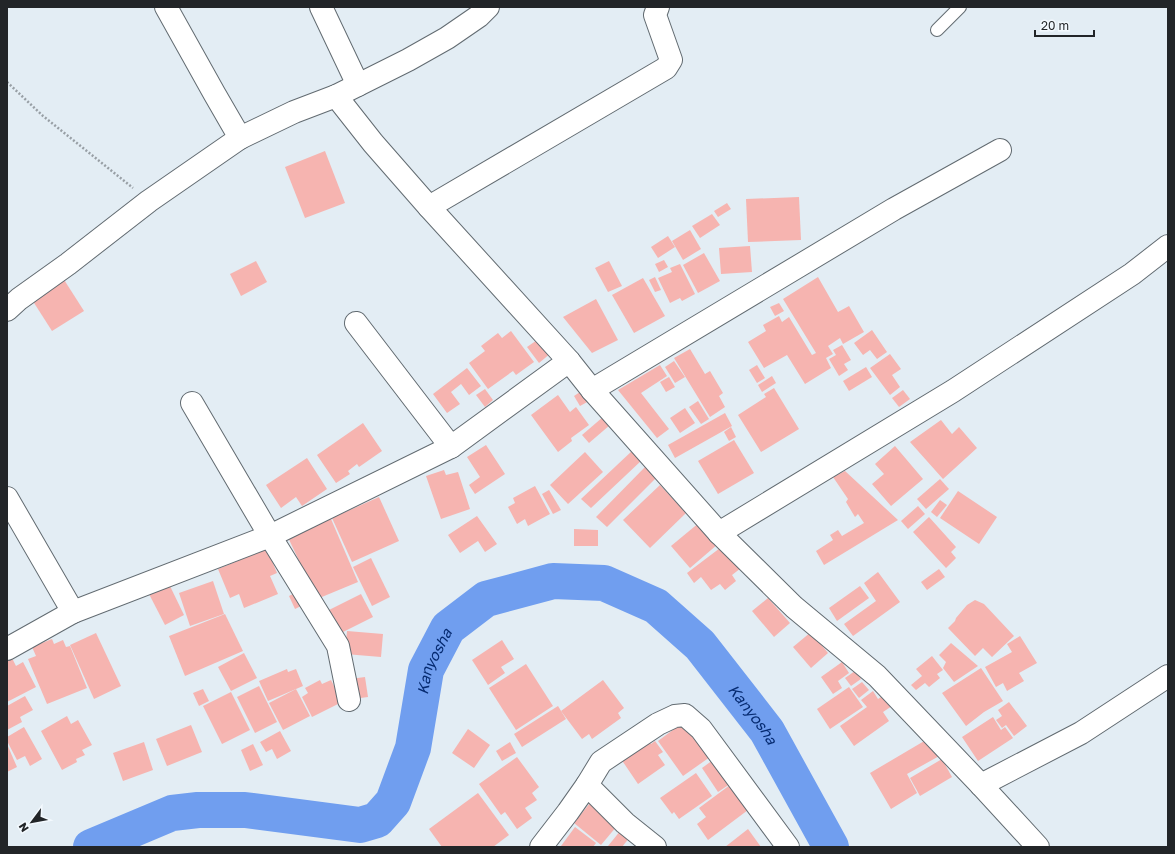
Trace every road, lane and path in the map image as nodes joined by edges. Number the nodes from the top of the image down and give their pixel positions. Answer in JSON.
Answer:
{"nodes":[{"id":1,"x":166,"y":7,"type":"edge"},
{"id":2,"x":321,"y":7,"type":"edge"},
{"id":3,"x":488,"y":7,"type":"edge"},
{"id":4,"x":658,"y":7,"type":"edge"},
{"id":5,"x":960,"y":7,"type":"edge"},
{"id":6,"x":937,"y":30,"type":"dead end"},
{"id":7,"x":7,"y":82,"type":"edge"},
{"id":8,"x":358,"y":85,"type":"junction"},
{"id":9,"x":336,"y":96,"type":"junction"},
{"id":10,"x":240,"y":138,"type":"junction"},
{"id":11,"x":1000,"y":150,"type":"dead end"},
{"id":12,"x":149,"y":201,"type":"junction"},
{"id":13,"x":429,"y":207,"type":"junction"},
{"id":14,"x":1168,"y":246,"type":"edge"},
{"id":15,"x":7,"y":310,"type":"edge"},
{"id":16,"x":356,"y":323,"type":"dead end"},
{"id":17,"x":569,"y":361,"type":"junction"},
{"id":18,"x":592,"y":390,"type":"junction"},
{"id":19,"x":192,"y":403,"type":"dead end"},
{"id":20,"x":451,"y":447,"type":"junction"},
{"id":21,"x":7,"y":498,"type":"edge"},
{"id":22,"x":719,"y":533,"type":"junction"},
{"id":23,"x":270,"y":536,"type":"junction"},
{"id":24,"x":73,"y":612,"type":"junction"},
{"id":25,"x":7,"y":649,"type":"edge"},
{"id":26,"x":1168,"y":676,"type":"edge"},
{"id":27,"x":349,"y":700,"type":"dead end"},
{"id":28,"x":587,"y":785,"type":"junction"},
{"id":29,"x":981,"y":785,"type":"junction"},
{"id":30,"x":541,"y":847,"type":"edge"},
{"id":31,"x":655,"y":847,"type":"edge"},
{"id":32,"x":788,"y":847,"type":"edge"},
{"id":33,"x":1038,"y":847,"type":"edge"}],
"edges":[{"from":1,"to":10,"type":"street"},
{"from":2,"to":8,"type":"street"},
{"from":3,"to":8,"type":"street"},
{"from":4,"to":13,"type":"street"},
{"from":5,"to":6,"type":"lane"},
{"from":7,"to":12,"type":"path"},
{"from":8,"to":9,"type":"street"},
{"from":9,"to":10,"type":"street"},
{"from":9,"to":13,"type":"street"},
{"from":10,"to":12,"type":"street"},
{"from":11,"to":18,"type":"street"},
{"from":12,"to":15,"type":"street"},
{"from":13,"to":17,"type":"street"},
{"from":14,"to":22,"type":"street"},
{"from":16,"to":20,"type":"street"},
{"from":17,"to":18,"type":"street"},
{"from":17,"to":20,"type":"street"},
{"from":18,"to":22,"type":"street"},
{"from":19,"to":23,"type":"street"},
{"from":20,"to":23,"type":"street"},
{"from":21,"to":24,"type":"street"},
{"from":22,"to":29,"type":"street"},
{"from":23,"to":24,"type":"street"},
{"from":23,"to":27,"type":"street"},
{"from":24,"to":25,"type":"street"},
{"from":26,"to":29,"type":"street"},
{"from":28,"to":30,"type":"street"},
{"from":28,"to":31,"type":"street"},
{"from":28,"to":32,"type":"street"},
{"from":29,"to":33,"type":"street"}]}
